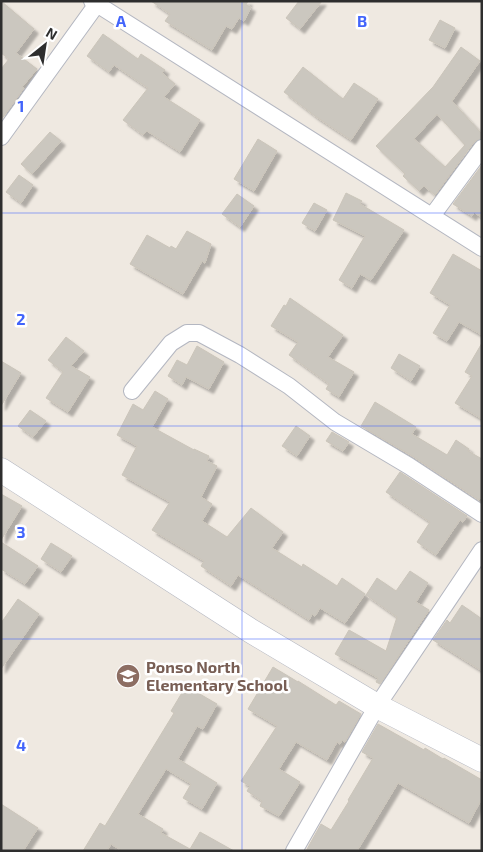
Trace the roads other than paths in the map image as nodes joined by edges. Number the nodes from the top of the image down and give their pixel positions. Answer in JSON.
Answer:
{"nodes":[{"id":1,"x":95,"y":3,"type":"edge"},
{"id":2,"x":1,"y":137,"type":"edge"},
{"id":3,"x":482,"y":148,"type":"edge"},
{"id":4,"x":432,"y":216,"type":"junction"},
{"id":5,"x":482,"y":248,"type":"edge"},
{"id":6,"x":132,"y":391,"type":"dead end"},
{"id":7,"x":1,"y":470,"type":"edge"},
{"id":8,"x":482,"y":514,"type":"edge"},
{"id":9,"x":482,"y":550,"type":"edge"},
{"id":10,"x":377,"y":706,"type":"junction"},
{"id":11,"x":482,"y":760,"type":"edge"},
{"id":12,"x":294,"y":851,"type":"edge"}],
"edges":[{"from":1,"to":2,"type":"street"},
{"from":1,"to":4,"type":"street"},
{"from":3,"to":4,"type":"street"},
{"from":4,"to":5,"type":"street"},
{"from":6,"to":8,"type":"street"},
{"from":7,"to":10,"type":"main road"},
{"from":9,"to":10,"type":"street"},
{"from":10,"to":11,"type":"main road"},
{"from":10,"to":12,"type":"street"}]}
